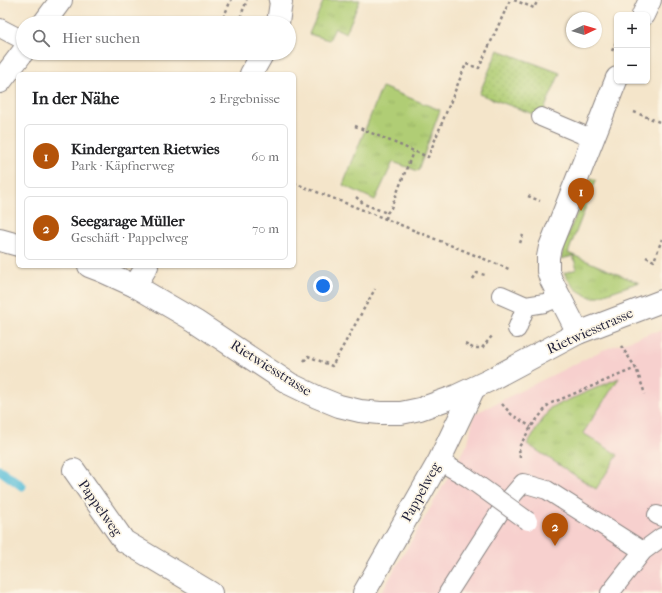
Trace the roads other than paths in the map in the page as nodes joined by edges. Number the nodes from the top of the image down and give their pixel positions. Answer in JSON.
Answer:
{"nodes":[{"id":1,"x":61,"y":0,"type":"edge"},
{"id":2,"x":280,"y":0,"type":"edge"},
{"id":3,"x":650,"y":0,"type":"edge"},
{"id":4,"x":644,"y":12,"type":"edge"},
{"id":5,"x":49,"y":16,"type":"edge"},
{"id":6,"x":279,"y":16,"type":"edge"},
{"id":7,"x":0,"y":28,"type":"edge"},
{"id":8,"x":16,"y":36,"type":"edge"},
{"id":9,"x":17,"y":60,"type":"edge"},
{"id":10,"x":259,"y":60,"type":"edge"},
{"id":11,"x":252,"y":72,"type":"edge"},
{"id":12,"x":0,"y":82,"type":"edge"},
{"id":13,"x":615,"y":84,"type":"edge"},
{"id":14,"x":541,"y":117,"type":"dead end"},
{"id":15,"x":593,"y":139,"type":"junction"},
{"id":16,"x":0,"y":240,"type":"edge"},
{"id":17,"x":16,"y":244,"type":"edge"},
{"id":18,"x":96,"y":268,"type":"edge"},
{"id":19,"x":146,"y":268,"type":"edge"},
{"id":20,"x":135,"y":286,"type":"junction"},
{"id":21,"x":501,"y":295,"type":"dead end"},
{"id":22,"x":560,"y":297,"type":"junction"},
{"id":23,"x":662,"y":301,"type":"edge"},
{"id":24,"x":526,"y":306,"type":"junction"},
{"id":25,"x":517,"y":329,"type":"dead end"},
{"id":26,"x":578,"y":333,"type":"junction"},
{"id":27,"x":474,"y":388,"type":"junction"},
{"id":28,"x":439,"y":461,"type":"junction"},
{"id":29,"x":74,"y":470,"type":"dead end"},
{"id":30,"x":528,"y":521,"type":"dead end"},
{"id":31,"x":662,"y":537,"type":"edge"},
{"id":32,"x":643,"y":551,"type":"junction"},
{"id":33,"x":211,"y":593,"type":"edge"},
{"id":34,"x":364,"y":593,"type":"edge"},
{"id":35,"x":448,"y":593,"type":"edge"},
{"id":36,"x":610,"y":593,"type":"edge"}],
"edges":[{"from":1,"to":5,"type":"street"},
{"from":2,"to":6,"type":"street"},
{"from":3,"to":4,"type":"street"},
{"from":7,"to":8,"type":"lane"},
{"from":9,"to":12,"type":"street"},
{"from":10,"to":11,"type":"street"},
{"from":13,"to":15,"type":"street"},
{"from":14,"to":15,"type":"lane"},
{"from":15,"to":22,"type":"street"},
{"from":16,"to":17,"type":"street"},
{"from":18,"to":20,"type":"street","name":"Rietwiesstrasse"},
{"from":19,"to":20,"type":"street"},
{"from":20,"to":27,"type":"street","name":"Rietwiesstrasse"},
{"from":21,"to":24,"type":"lane"},
{"from":22,"to":24,"type":"lane"},
{"from":22,"to":26,"type":"street"},
{"from":23,"to":26,"type":"street","name":"Rietwiesstrasse"},
{"from":24,"to":25,"type":"lane"},
{"from":26,"to":27,"type":"street","name":"Rietwiesstrasse"},
{"from":27,"to":28,"type":"street","name":"Pappelweg"},
{"from":28,"to":30,"type":"lane","bridge":true},
{"from":28,"to":34,"type":"street","name":"Pappelweg"},
{"from":29,"to":33,"type":"street","name":"Pappelweg"},
{"from":31,"to":32,"type":"lane"},
{"from":32,"to":35,"type":"lane"},
{"from":32,"to":36,"type":"lane"}]}
